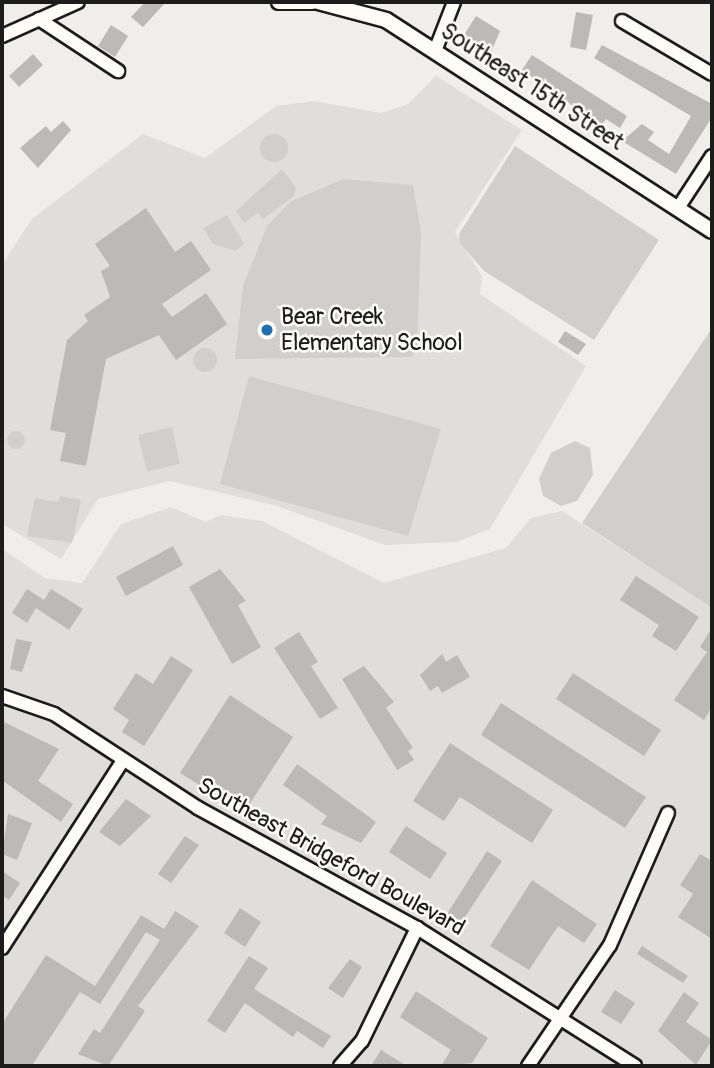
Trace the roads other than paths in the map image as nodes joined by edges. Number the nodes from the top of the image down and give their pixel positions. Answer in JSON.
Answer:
{"nodes":[{"id":1,"x":78,"y":2,"type":"edge"},
{"id":2,"x":279,"y":2,"type":"edge"},
{"id":3,"x":312,"y":2,"type":"edge"},
{"id":4,"x":318,"y":2,"type":"edge"},
{"id":5,"x":454,"y":2,"type":"edge"},
{"id":6,"x":39,"y":19,"type":"junction"},
{"id":7,"x":622,"y":21,"type":"dead end"},
{"id":8,"x":2,"y":36,"type":"edge"},
{"id":9,"x":435,"y":51,"type":"junction"},
{"id":10,"x":118,"y":71,"type":"dead end"},
{"id":11,"x":712,"y":74,"type":"edge"},
{"id":12,"x":712,"y":156,"type":"edge"},
{"id":13,"x":678,"y":208,"type":"junction"},
{"id":14,"x":712,"y":231,"type":"edge"},
{"id":15,"x":2,"y":696,"type":"edge"},
{"id":16,"x":123,"y":760,"type":"junction"},
{"id":17,"x":668,"y":813,"type":"dead end"},
{"id":18,"x":417,"y":928,"type":"junction"},
{"id":19,"x":2,"y":948,"type":"edge"},
{"id":20,"x":562,"y":1017,"type":"junction"},
{"id":21,"x":340,"y":1066,"type":"edge"},
{"id":22,"x":528,"y":1066,"type":"edge"},
{"id":23,"x":635,"y":1066,"type":"edge"}],
"edges":[{"from":1,"to":6,"type":"street"},
{"from":2,"to":3,"type":"main road"},
{"from":4,"to":9,"type":"main road","name":"Southeast 15th Street"},
{"from":5,"to":9,"type":"street"},
{"from":6,"to":8,"type":"street"},
{"from":6,"to":10,"type":"street"},
{"from":7,"to":11,"type":"street"},
{"from":9,"to":13,"type":"main road","name":"Southeast 15th Street"},
{"from":12,"to":13,"type":"street"},
{"from":13,"to":14,"type":"main road","name":"Southeast 15th Street"},
{"from":15,"to":16,"type":"street","name":"Southeast Bridgeford Boulevard"},
{"from":16,"to":18,"type":"street","name":"Southeast Bridgeford Boulevard"},
{"from":16,"to":19,"type":"street"},
{"from":17,"to":20,"type":"street"},
{"from":18,"to":20,"type":"street","name":"Southeast Bridgeford Boulevard"},
{"from":18,"to":21,"type":"street"},
{"from":20,"to":22,"type":"street"},
{"from":20,"to":23,"type":"street","name":"Southeast Bridgeford Boulevard"}]}
